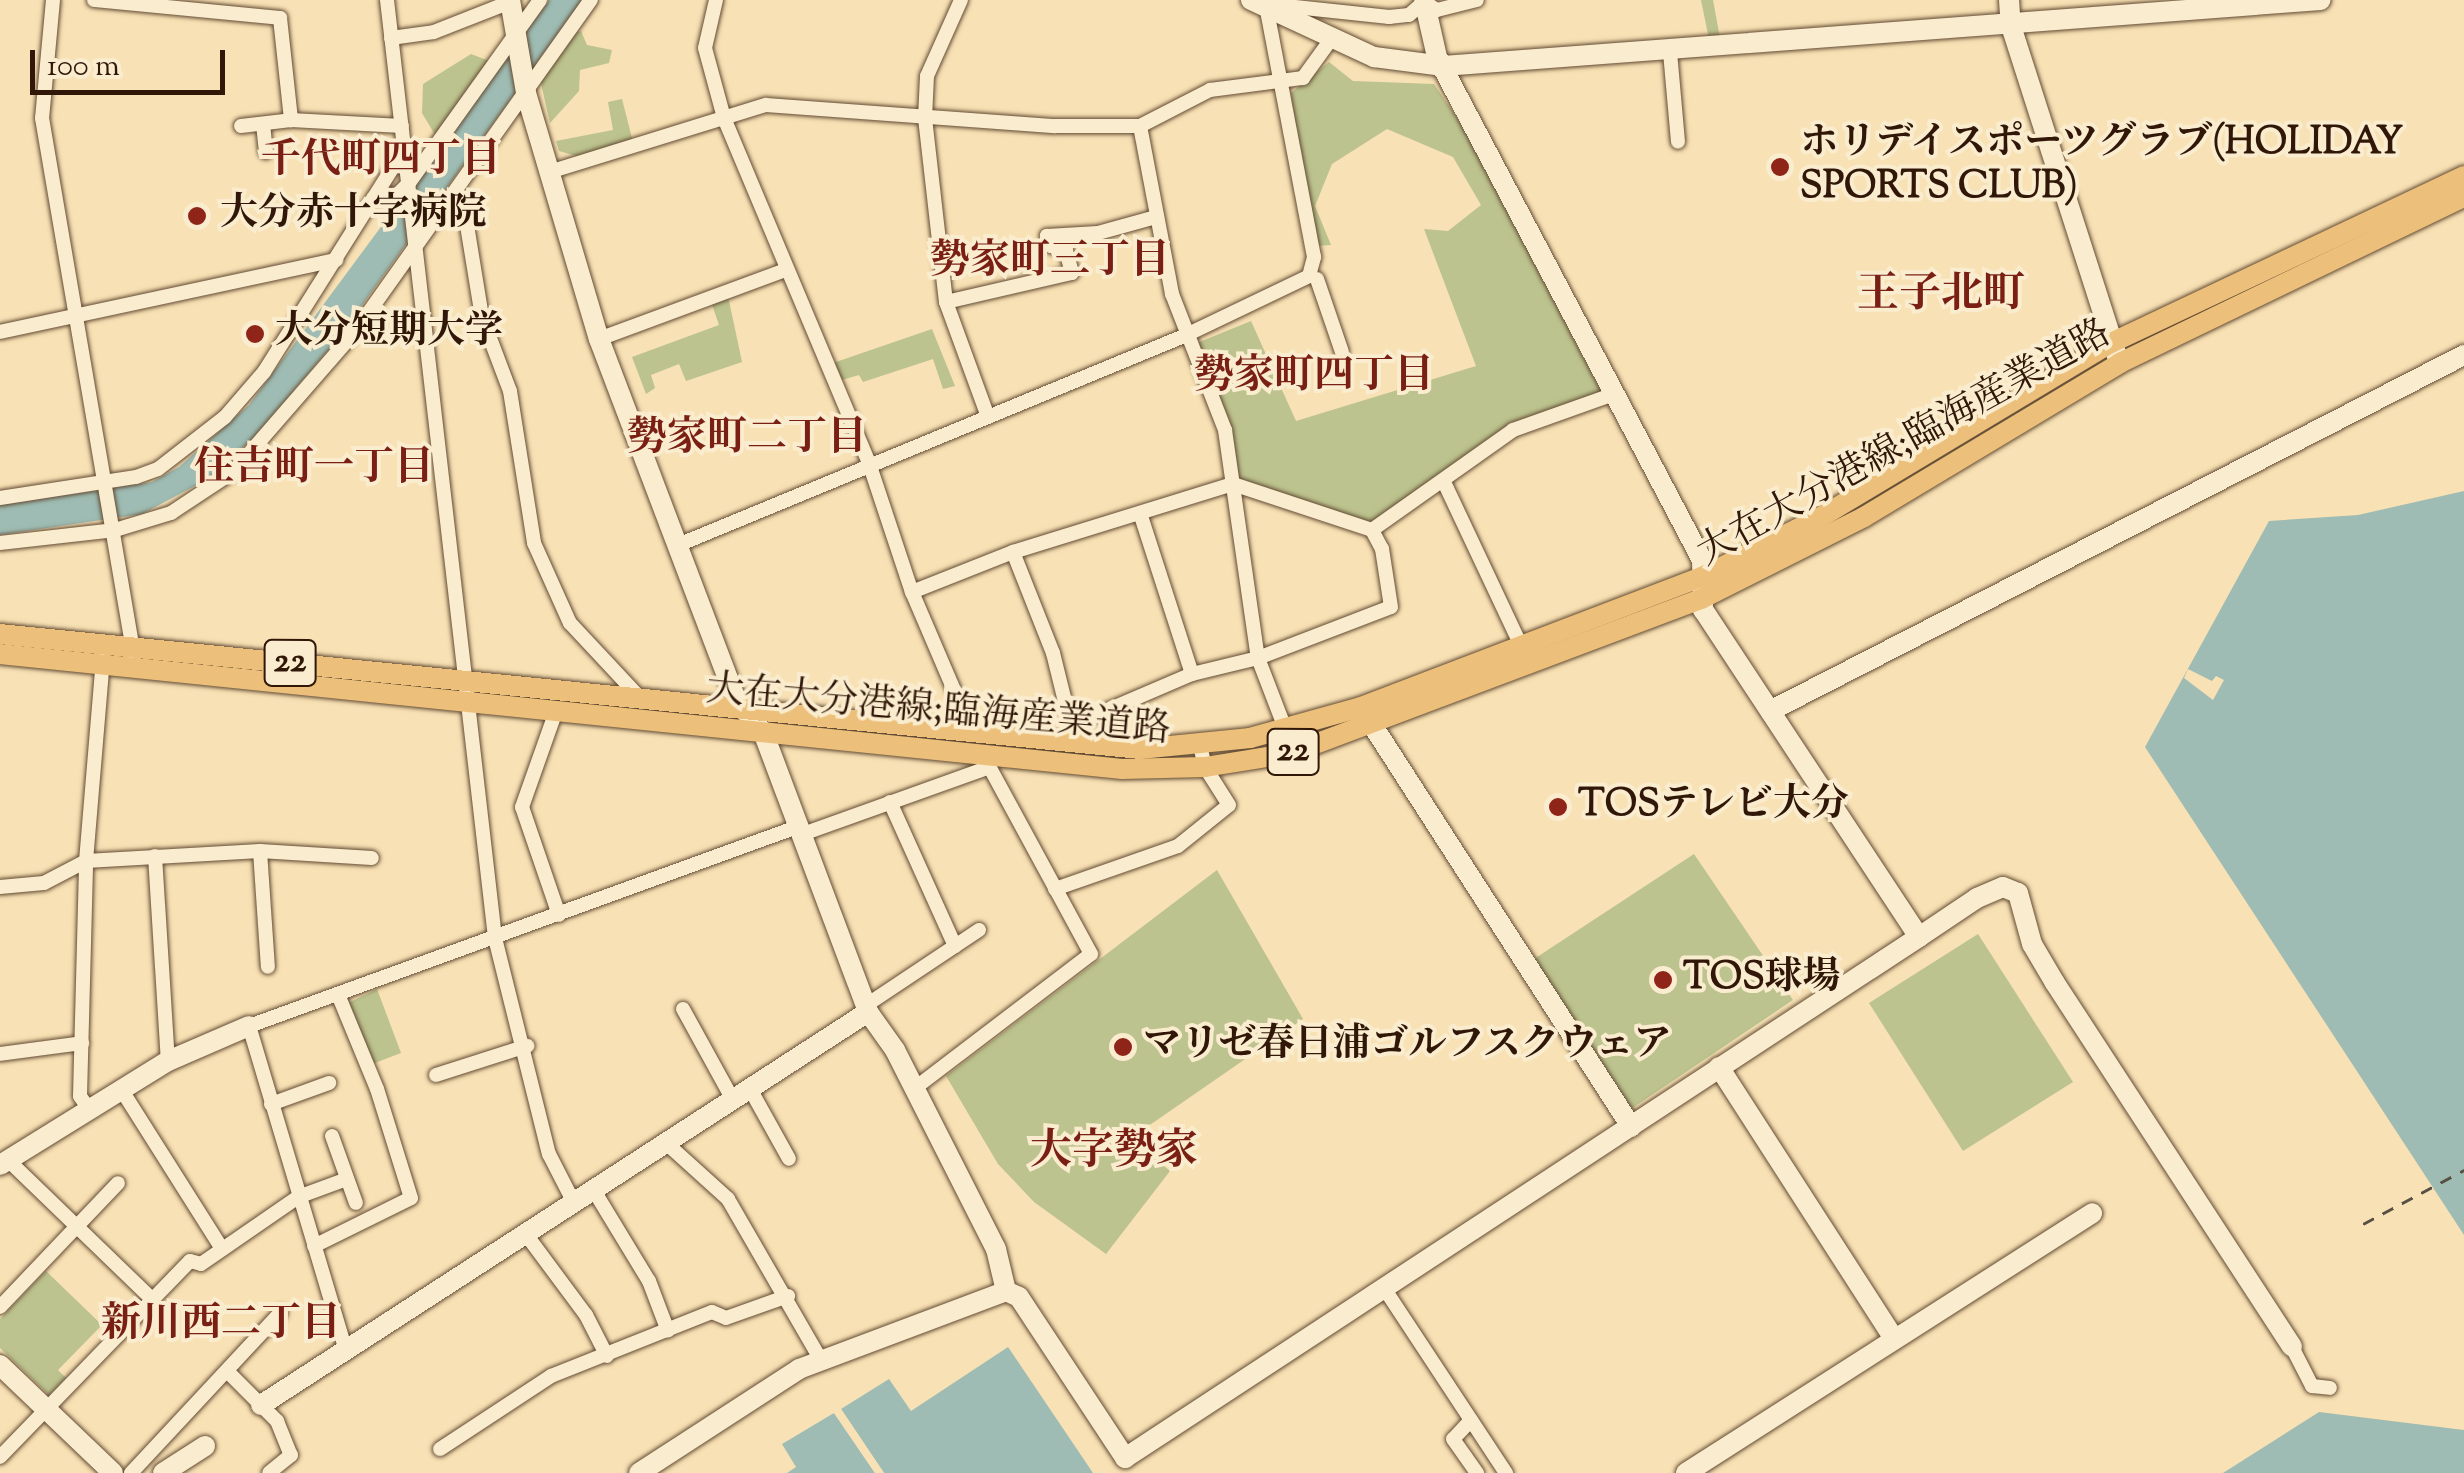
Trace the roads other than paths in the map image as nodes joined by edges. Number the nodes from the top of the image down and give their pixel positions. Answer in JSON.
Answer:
{"nodes":[{"id":1,"x":53,"y":0,"type":"edge"},
{"id":2,"x":94,"y":0,"type":"edge"},
{"id":3,"x":270,"y":0,"type":"edge"},
{"id":4,"x":387,"y":0,"type":"edge"},
{"id":5,"x":540,"y":0,"type":"edge"},
{"id":6,"x":591,"y":0,"type":"edge"},
{"id":7,"x":716,"y":0,"type":"edge"},
{"id":8,"x":961,"y":0,"type":"edge"},
{"id":9,"x":1477,"y":0,"type":"edge"},
{"id":10,"x":2009,"y":0,"type":"edge"},
{"id":11,"x":2321,"y":0,"type":"edge"},
{"id":12,"x":510,"y":1,"type":"edge"},
{"id":13,"x":1261,"y":1,"type":"edge"},
{"id":14,"x":1424,"y":1,"type":"edge"},
{"id":15,"x":270,"y":18,"type":"junction"},
{"id":16,"x":2011,"y":26,"type":"junction"},
{"id":17,"x":514,"y":37,"type":"junction"},
{"id":18,"x":391,"y":38,"type":"junction"},
{"id":19,"x":1332,"y":38,"type":"junction"},
{"id":20,"x":1670,"y":52,"type":"junction"},
{"id":21,"x":1442,"y":66,"type":"junction"},
{"id":22,"x":1280,"y":84,"type":"junction"},
{"id":23,"x":526,"y":91,"type":"junction"},
{"id":24,"x":724,"y":118,"type":"junction"},
{"id":25,"x":925,"y":118,"type":"junction"},
{"id":26,"x":291,"y":120,"type":"junction"},
{"id":27,"x":263,"y":124,"type":"junction"},
{"id":28,"x":241,"y":126,"type":"dead end"},
{"id":29,"x":402,"y":126,"type":"junction"},
{"id":30,"x":1140,"y":126,"type":"junction"},
{"id":31,"x":1678,"y":142,"type":"dead end"},
{"id":32,"x":405,"y":150,"type":"junction"},
{"id":33,"x":266,"y":152,"type":"dead end"},
{"id":34,"x":549,"y":172,"type":"junction"},
{"id":35,"x":2464,"y":176,"type":"edge"},
{"id":36,"x":409,"y":185,"type":"junction"},
{"id":37,"x":454,"y":194,"type":"junction"},
{"id":38,"x":2464,"y":196,"type":"edge"},
{"id":39,"x":373,"y":198,"type":"junction"},
{"id":40,"x":1156,"y":218,"type":"junction"},
{"id":41,"x":415,"y":242,"type":"junction"},
{"id":42,"x":336,"y":260,"type":"junction"},
{"id":43,"x":786,"y":270,"type":"junction"},
{"id":44,"x":1317,"y":279,"type":"dead end"},
{"id":45,"x":946,"y":302,"type":"junction"},
{"id":46,"x":75,"y":316,"type":"junction"},
{"id":47,"x":0,"y":332,"type":"edge"},
{"id":48,"x":1184,"y":336,"type":"junction"},
{"id":49,"x":599,"y":339,"type":"junction"},
{"id":50,"x":1342,"y":352,"type":"dead end"},
{"id":51,"x":2116,"y":353,"type":"junction"},
{"id":52,"x":2464,"y":355,"type":"edge"},
{"id":53,"x":1614,"y":394,"type":"junction"},
{"id":54,"x":988,"y":417,"type":"junction"},
{"id":55,"x":870,"y":466,"type":"junction"},
{"id":56,"x":1444,"y":482,"type":"junction"},
{"id":57,"x":1233,"y":484,"type":"junction"},
{"id":58,"x":107,"y":488,"type":"junction"},
{"id":59,"x":0,"y":498,"type":"edge"},
{"id":60,"x":1142,"y":516,"type":"junction"},
{"id":61,"x":114,"y":527,"type":"junction"},
{"id":62,"x":1372,"y":530,"type":"junction"},
{"id":63,"x":0,"y":543,"type":"edge"},
{"id":64,"x":678,"y":545,"type":"junction"},
{"id":65,"x":1012,"y":552,"type":"junction"},
{"id":66,"x":1704,"y":576,"type":"junction"},
{"id":67,"x":912,"y":592,"type":"junction"},
{"id":68,"x":1700,"y":600,"type":"junction"},
{"id":69,"x":0,"y":634,"type":"edge"},
{"id":70,"x":1521,"y":646,"type":"junction"},
{"id":71,"x":0,"y":654,"type":"edge"},
{"id":72,"x":104,"y":655,"type":"junction"},
{"id":73,"x":134,"y":658,"type":"junction"},
{"id":74,"x":1258,"y":658,"type":"junction"},
{"id":75,"x":1192,"y":674,"type":"junction"},
{"id":76,"x":466,"y":680,"type":"junction"},
{"id":77,"x":468,"y":702,"type":"junction"},
{"id":78,"x":644,"y":702,"type":"junction"},
{"id":79,"x":1361,"y":707,"type":"junction"},
{"id":80,"x":740,"y":710,"type":"junction"},
{"id":81,"x":556,"y":711,"type":"junction"},
{"id":82,"x":1770,"y":711,"type":"junction"},
{"id":83,"x":1370,"y":727,"type":"junction"},
{"id":84,"x":1286,"y":731,"type":"junction"},
{"id":85,"x":763,"y":732,"type":"junction"},
{"id":86,"x":972,"y":732,"type":"junction"},
{"id":87,"x":1072,"y":734,"type":"junction"},
{"id":88,"x":1200,"y":745,"type":"junction"},
{"id":89,"x":987,"y":762,"type":"junction"},
{"id":90,"x":1205,"y":767,"type":"junction"},
{"id":91,"x":890,"y":802,"type":"junction"},
{"id":92,"x":798,"y":831,"type":"junction"},
{"id":93,"x":260,"y":851,"type":"junction"},
{"id":94,"x":155,"y":856,"type":"junction"},
{"id":95,"x":372,"y":858,"type":"dead end"},
{"id":96,"x":86,"y":861,"type":"junction"},
{"id":97,"x":0,"y":887,"type":"edge"},
{"id":98,"x":1055,"y":889,"type":"junction"},
{"id":99,"x":559,"y":915,"type":"junction"},
{"id":100,"x":979,"y":930,"type":"dead end"},
{"id":101,"x":1919,"y":937,"type":"junction"},
{"id":102,"x":495,"y":938,"type":"junction"},
{"id":103,"x":955,"y":946,"type":"junction"},
{"id":104,"x":268,"y":967,"type":"dead end"},
{"id":105,"x":339,"y":996,"type":"junction"},
{"id":106,"x":683,"y":1009,"type":"dead end"},
{"id":107,"x":866,"y":1009,"type":"junction"},
{"id":108,"x":249,"y":1026,"type":"junction"},
{"id":109,"x":82,"y":1043,"type":"junction"},
{"id":110,"x":527,"y":1046,"type":"junction"},
{"id":111,"x":0,"y":1054,"type":"edge"},
{"id":112,"x":168,"y":1061,"type":"junction"},
{"id":113,"x":1719,"y":1068,"type":"junction"},
{"id":114,"x":436,"y":1075,"type":"dead end"},
{"id":115,"x":329,"y":1083,"type":"dead end"},
{"id":116,"x":915,"y":1088,"type":"junction"},
{"id":117,"x":121,"y":1089,"type":"junction"},
{"id":118,"x":396,"y":1092,"type":"dead end"},
{"id":119,"x":741,"y":1092,"type":"junction"},
{"id":120,"x":381,"y":1100,"type":"junction"},
{"id":121,"x":271,"y":1104,"type":"junction"},
{"id":122,"x":89,"y":1109,"type":"junction"},
{"id":123,"x":1631,"y":1128,"type":"junction"},
{"id":124,"x":332,"y":1136,"type":"dead end"},
{"id":125,"x":664,"y":1142,"type":"junction"},
{"id":126,"x":789,"y":1159,"type":"dead end"},
{"id":127,"x":4,"y":1163,"type":"edge"},
{"id":128,"x":347,"y":1179,"type":"junction"},
{"id":129,"x":118,"y":1183,"type":"dead end"},
{"id":130,"x":593,"y":1189,"type":"junction"},
{"id":131,"x":298,"y":1197,"type":"junction"},
{"id":132,"x":574,"y":1201,"type":"junction"},
{"id":133,"x":356,"y":1202,"type":"dead end"},
{"id":134,"x":2092,"y":1214,"type":"dead end"},
{"id":135,"x":77,"y":1226,"type":"junction"},
{"id":136,"x":524,"y":1233,"type":"junction"},
{"id":137,"x":314,"y":1246,"type":"junction"},
{"id":138,"x":222,"y":1249,"type":"junction"},
{"id":139,"x":1384,"y":1288,"type":"junction"},
{"id":140,"x":1006,"y":1292,"type":"junction"},
{"id":141,"x":788,"y":1296,"type":"junction"},
{"id":142,"x":152,"y":1299,"type":"junction"},
{"id":143,"x":0,"y":1307,"type":"edge"},
{"id":144,"x":280,"y":1313,"type":"dead end"},
{"id":145,"x":668,"y":1331,"type":"junction"},
{"id":146,"x":1893,"y":1337,"type":"junction"},
{"id":147,"x":2292,"y":1347,"type":"joint"},
{"id":148,"x":346,"y":1351,"type":"junction"},
{"id":149,"x":607,"y":1356,"type":"junction"},
{"id":150,"x":821,"y":1360,"type":"junction"},
{"id":151,"x":0,"y":1365,"type":"edge"},
{"id":152,"x":226,"y":1371,"type":"junction"},
{"id":153,"x":2330,"y":1388,"type":"dead end"},
{"id":154,"x":261,"y":1405,"type":"junction"},
{"id":155,"x":46,"y":1409,"type":"junction"},
{"id":156,"x":1471,"y":1420,"type":"junction"},
{"id":157,"x":204,"y":1446,"type":"dead end"},
{"id":158,"x":440,"y":1449,"type":"dead end"},
{"id":159,"x":0,"y":1457,"type":"edge"},
{"id":160,"x":1131,"y":1466,"type":"edge"},
{"id":161,"x":113,"y":1473,"type":"edge"},
{"id":162,"x":131,"y":1473,"type":"edge"},
{"id":163,"x":163,"y":1473,"type":"edge"},
{"id":164,"x":269,"y":1473,"type":"edge"},
{"id":165,"x":639,"y":1473,"type":"edge"},
{"id":166,"x":1476,"y":1473,"type":"edge"},
{"id":167,"x":1506,"y":1473,"type":"edge"},
{"id":168,"x":1686,"y":1473,"type":"edge"}],
"edges":[{"from":1,"to":46,"type":"street"},
{"from":2,"to":15,"type":"street"},
{"from":3,"to":15,"type":"street"},
{"from":4,"to":18,"type":"street"},
{"from":5,"to":17,"type":"street"},
{"from":6,"to":23,"type":"street"},
{"from":7,"to":24,"type":"street"},
{"from":8,"to":25,"type":"street"},
{"from":9,"to":14,"type":"street"},
{"from":10,"to":16,"type":"street"},
{"from":11,"to":16,"type":"street"},
{"from":12,"to":17,"type":"street"},
{"from":12,"to":18,"type":"street"},
{"from":13,"to":14,"type":"street"},
{"from":13,"to":19,"type":"street"},
{"from":13,"to":22,"type":"street"},
{"from":14,"to":21,"type":"street"},
{"from":15,"to":26,"type":"street"},
{"from":16,"to":20,"type":"street"},
{"from":16,"to":51,"type":"street"},
{"from":17,"to":23,"type":"street"},
{"from":17,"to":36,"type":"street"},
{"from":18,"to":29,"type":"street"},
{"from":19,"to":21,"type":"street"},
{"from":19,"to":22,"type":"street"},
{"from":20,"to":21,"type":"street"},
{"from":20,"to":31,"type":"street"},
{"from":21,"to":53,"type":"street"},
{"from":22,"to":30,"type":"street"},
{"from":22,"to":48,"type":"street"},
{"from":23,"to":34,"type":"street"},
{"from":23,"to":37,"type":"street"},
{"from":24,"to":25,"type":"street"},
{"from":24,"to":34,"type":"street"},
{"from":24,"to":43,"type":"street"},
{"from":25,"to":30,"type":"street"},
{"from":25,"to":45,"type":"street"},
{"from":26,"to":27,"type":"street"},
{"from":26,"to":29,"type":"street"},
{"from":27,"to":28,"type":"street"},
{"from":27,"to":33,"type":"street"},
{"from":29,"to":32,"type":"street"},
{"from":30,"to":40,"type":"street"},
{"from":32,"to":36,"type":"street"},
{"from":32,"to":39,"type":"street"},
{"from":34,"to":49,"type":"street"},
{"from":35,"to":51,"type":"main road","name":"大在大分港線;臨海産業道路","number":"22"},
{"from":36,"to":39,"type":"street"},
{"from":36,"to":41,"type":"street"},
{"from":37,"to":41,"type":"street"},
{"from":37,"to":78,"type":"street"},
{"from":38,"to":51,"type":"main road","name":"大在大分港線;臨海産業道路","number":"22"},
{"from":39,"to":42,"type":"street"},
{"from":40,"to":45,"type":"street"},
{"from":40,"to":48,"type":"street"},
{"from":41,"to":61,"type":"street"},
{"from":41,"to":76,"type":"street"},
{"from":42,"to":46,"type":"street"},
{"from":42,"to":58,"type":"street"},
{"from":43,"to":49,"type":"street"},
{"from":43,"to":55,"type":"street"},
{"from":44,"to":50,"type":"street"},
{"from":45,"to":54,"type":"street"},
{"from":46,"to":47,"type":"street"},
{"from":46,"to":58,"type":"street"},
{"from":48,"to":54,"type":"street"},
{"from":48,"to":57,"type":"street"},
{"from":49,"to":64,"type":"street"},
{"from":51,"to":66,"type":"main road","name":"大在大分港線;臨海産業道路","number":"22"},
{"from":51,"to":68,"type":"main road","name":"大在大分港線;臨海産業道路","number":"22"},
{"from":52,"to":82,"type":"street"},
{"from":53,"to":56,"type":"street"},
{"from":53,"to":66,"type":"street"},
{"from":54,"to":55,"type":"street"},
{"from":55,"to":64,"type":"street"},
{"from":55,"to":67,"type":"street"},
{"from":56,"to":62,"type":"street"},
{"from":56,"to":70,"type":"street"},
{"from":57,"to":60,"type":"street"},
{"from":57,"to":62,"type":"street"},
{"from":57,"to":74,"type":"street"},
{"from":58,"to":59,"type":"street"},
{"from":58,"to":61,"type":"street"},
{"from":60,"to":65,"type":"street"},
{"from":60,"to":75,"type":"street"},
{"from":61,"to":63,"type":"street"},
{"from":61,"to":73,"type":"street"},
{"from":62,"to":74,"type":"street"},
{"from":64,"to":80,"type":"street"},
{"from":65,"to":67,"type":"street"},
{"from":65,"to":87,"type":"street"},
{"from":66,"to":68,"type":"street"},
{"from":66,"to":70,"type":"main road","name":"大在大分港線;臨海産業道路","number":"22"},
{"from":67,"to":86,"type":"street"},
{"from":68,"to":82,"type":"street"},
{"from":68,"to":83,"type":"main road","name":"大在大分港線;臨海産業道路","number":"22"},
{"from":69,"to":72,"type":"main road","name":"大在大分港線;臨海産業道路","number":"22"},
{"from":70,"to":79,"type":"main road","name":"大在大分港線;臨海産業道路","number":"22"},
{"from":71,"to":72,"type":"main road","name":"大在大分港線;臨海産業道路","number":"22"},
{"from":72,"to":73,"type":"main road","name":"大在大分港線;臨海産業道路","number":"22"},
{"from":72,"to":96,"type":"street"},
{"from":73,"to":76,"type":"main road","name":"大在大分港線;臨海産業道路","number":"22"},
{"from":73,"to":77,"type":"main road","name":"大在大分港線;臨海産業道路","number":"22"},
{"from":74,"to":75,"type":"street"},
{"from":74,"to":84,"type":"street"},
{"from":75,"to":87,"type":"street"},
{"from":76,"to":77,"type":"street"},
{"from":76,"to":78,"type":"main road","name":"大在大分港線;臨海産業道路","number":"22"},
{"from":77,"to":81,"type":"main road","name":"大在大分港線;臨海産業道路","number":"22"},
{"from":77,"to":102,"type":"street"},
{"from":78,"to":80,"type":"main road","name":"大在大分港線;臨海産業道路","number":"22"},
{"from":79,"to":83,"type":"street"},
{"from":79,"to":84,"type":"main road","name":"大在大分港線;臨海産業道路","number":"22"},
{"from":80,"to":85,"type":"street"},
{"from":80,"to":86,"type":"main road","name":"大在大分港線;臨海産業道路","number":"22"},
{"from":81,"to":85,"type":"main road","name":"大在大分港線;臨海産業道路","number":"22"},
{"from":81,"to":99,"type":"street"},
{"from":82,"to":101,"type":"street"},
{"from":83,"to":90,"type":"main road","name":"大在大分港線;臨海産業道路","number":"22"},
{"from":83,"to":123,"type":"street"},
{"from":84,"to":88,"type":"main road","name":"大在大分港線;臨海産業道路","number":"22"},
{"from":85,"to":89,"type":"main road","name":"大在大分港線;臨海産業道路","number":"22"},
{"from":85,"to":92,"type":"street"},
{"from":86,"to":87,"type":"main road","name":"大在大分港線;臨海産業道路","number":"22"},
{"from":87,"to":88,"type":"main road","name":"大在大分港線;臨海産業道路","number":"22"},
{"from":88,"to":90,"type":"street"},
{"from":89,"to":90,"type":"main road","name":"大在大分港線;臨海産業道路","number":"22"},
{"from":89,"to":91,"type":"street"},
{"from":89,"to":98,"type":"street"},
{"from":90,"to":98,"type":"street"},
{"from":91,"to":92,"type":"street"},
{"from":91,"to":103,"type":"street"},
{"from":92,"to":99,"type":"street"},
{"from":92,"to":107,"type":"street"},
{"from":93,"to":94,"type":"street"},
{"from":93,"to":95,"type":"street"},
{"from":93,"to":104,"type":"street"},
{"from":94,"to":96,"type":"street"},
{"from":94,"to":112,"type":"street"},
{"from":96,"to":97,"type":"street"},
{"from":96,"to":109,"type":"street"},
{"from":98,"to":116,"type":"street"},
{"from":99,"to":102,"type":"street"},
{"from":100,"to":103,"type":"street"},
{"from":101,"to":113,"type":"street"},
{"from":101,"to":147,"type":"street"},
{"from":102,"to":105,"type":"street"},
{"from":102,"to":110,"type":"street"},
{"from":103,"to":107,"type":"street"},
{"from":105,"to":108,"type":"street"},
{"from":105,"to":120,"type":"street"},
{"from":106,"to":119,"type":"street"},
{"from":107,"to":116,"type":"street"},
{"from":107,"to":119,"type":"street"},
{"from":108,"to":112,"type":"street"},
{"from":108,"to":121,"type":"street"},
{"from":109,"to":111,"type":"street"},
{"from":109,"to":122,"type":"street"},
{"from":110,"to":114,"type":"street"},
{"from":110,"to":132,"type":"street"},
{"from":112,"to":117,"type":"street"},
{"from":113,"to":123,"type":"street"},
{"from":113,"to":146,"type":"street"},
{"from":115,"to":121,"type":"street"},
{"from":116,"to":140,"type":"street"},
{"from":117,"to":122,"type":"street"},
{"from":117,"to":138,"type":"street"},
{"from":118,"to":120,"type":"street"},
{"from":119,"to":125,"type":"street"},
{"from":119,"to":126,"type":"street"},
{"from":120,"to":137,"type":"street"},
{"from":121,"to":131,"type":"street"},
{"from":122,"to":127,"type":"street"},
{"from":123,"to":139,"type":"street"},
{"from":124,"to":128,"type":"street"},
{"from":125,"to":130,"type":"street"},
{"from":125,"to":141,"type":"street"},
{"from":127,"to":135,"type":"street"},
{"from":128,"to":131,"type":"street"},
{"from":128,"to":133,"type":"street"},
{"from":129,"to":135,"type":"street"},
{"from":130,"to":132,"type":"street"},
{"from":130,"to":145,"type":"street"},
{"from":131,"to":137,"type":"street"},
{"from":131,"to":138,"type":"street"},
{"from":132,"to":136,"type":"street"},
{"from":134,"to":146,"type":"street"},
{"from":135,"to":142,"type":"street"},
{"from":135,"to":143,"type":"street"},
{"from":136,"to":148,"type":"street"},
{"from":136,"to":149,"type":"street"},
{"from":137,"to":148,"type":"street"},
{"from":138,"to":142,"type":"street"},
{"from":139,"to":156,"type":"street"},
{"from":139,"to":160,"type":"street"},
{"from":140,"to":150,"type":"street"},
{"from":140,"to":160,"type":"street"},
{"from":141,"to":145,"type":"street"},
{"from":141,"to":150,"type":"street"},
{"from":142,"to":155,"type":"street"},
{"from":144,"to":152,"type":"street"},
{"from":145,"to":149,"type":"street"},
{"from":146,"to":168,"type":"street"},
{"from":147,"to":153,"type":"street"},
{"from":148,"to":154,"type":"street"},
{"from":149,"to":158,"type":"street"},
{"from":150,"to":165,"type":"street"},
{"from":151,"to":155,"type":"street"},
{"from":152,"to":154,"type":"street"},
{"from":152,"to":162,"type":"street"},
{"from":154,"to":164,"type":"street"},
{"from":155,"to":159,"type":"street"},
{"from":155,"to":161,"type":"street"},
{"from":156,"to":166,"type":"street"},
{"from":156,"to":167,"type":"street"},
{"from":157,"to":163,"type":"street"}]}
